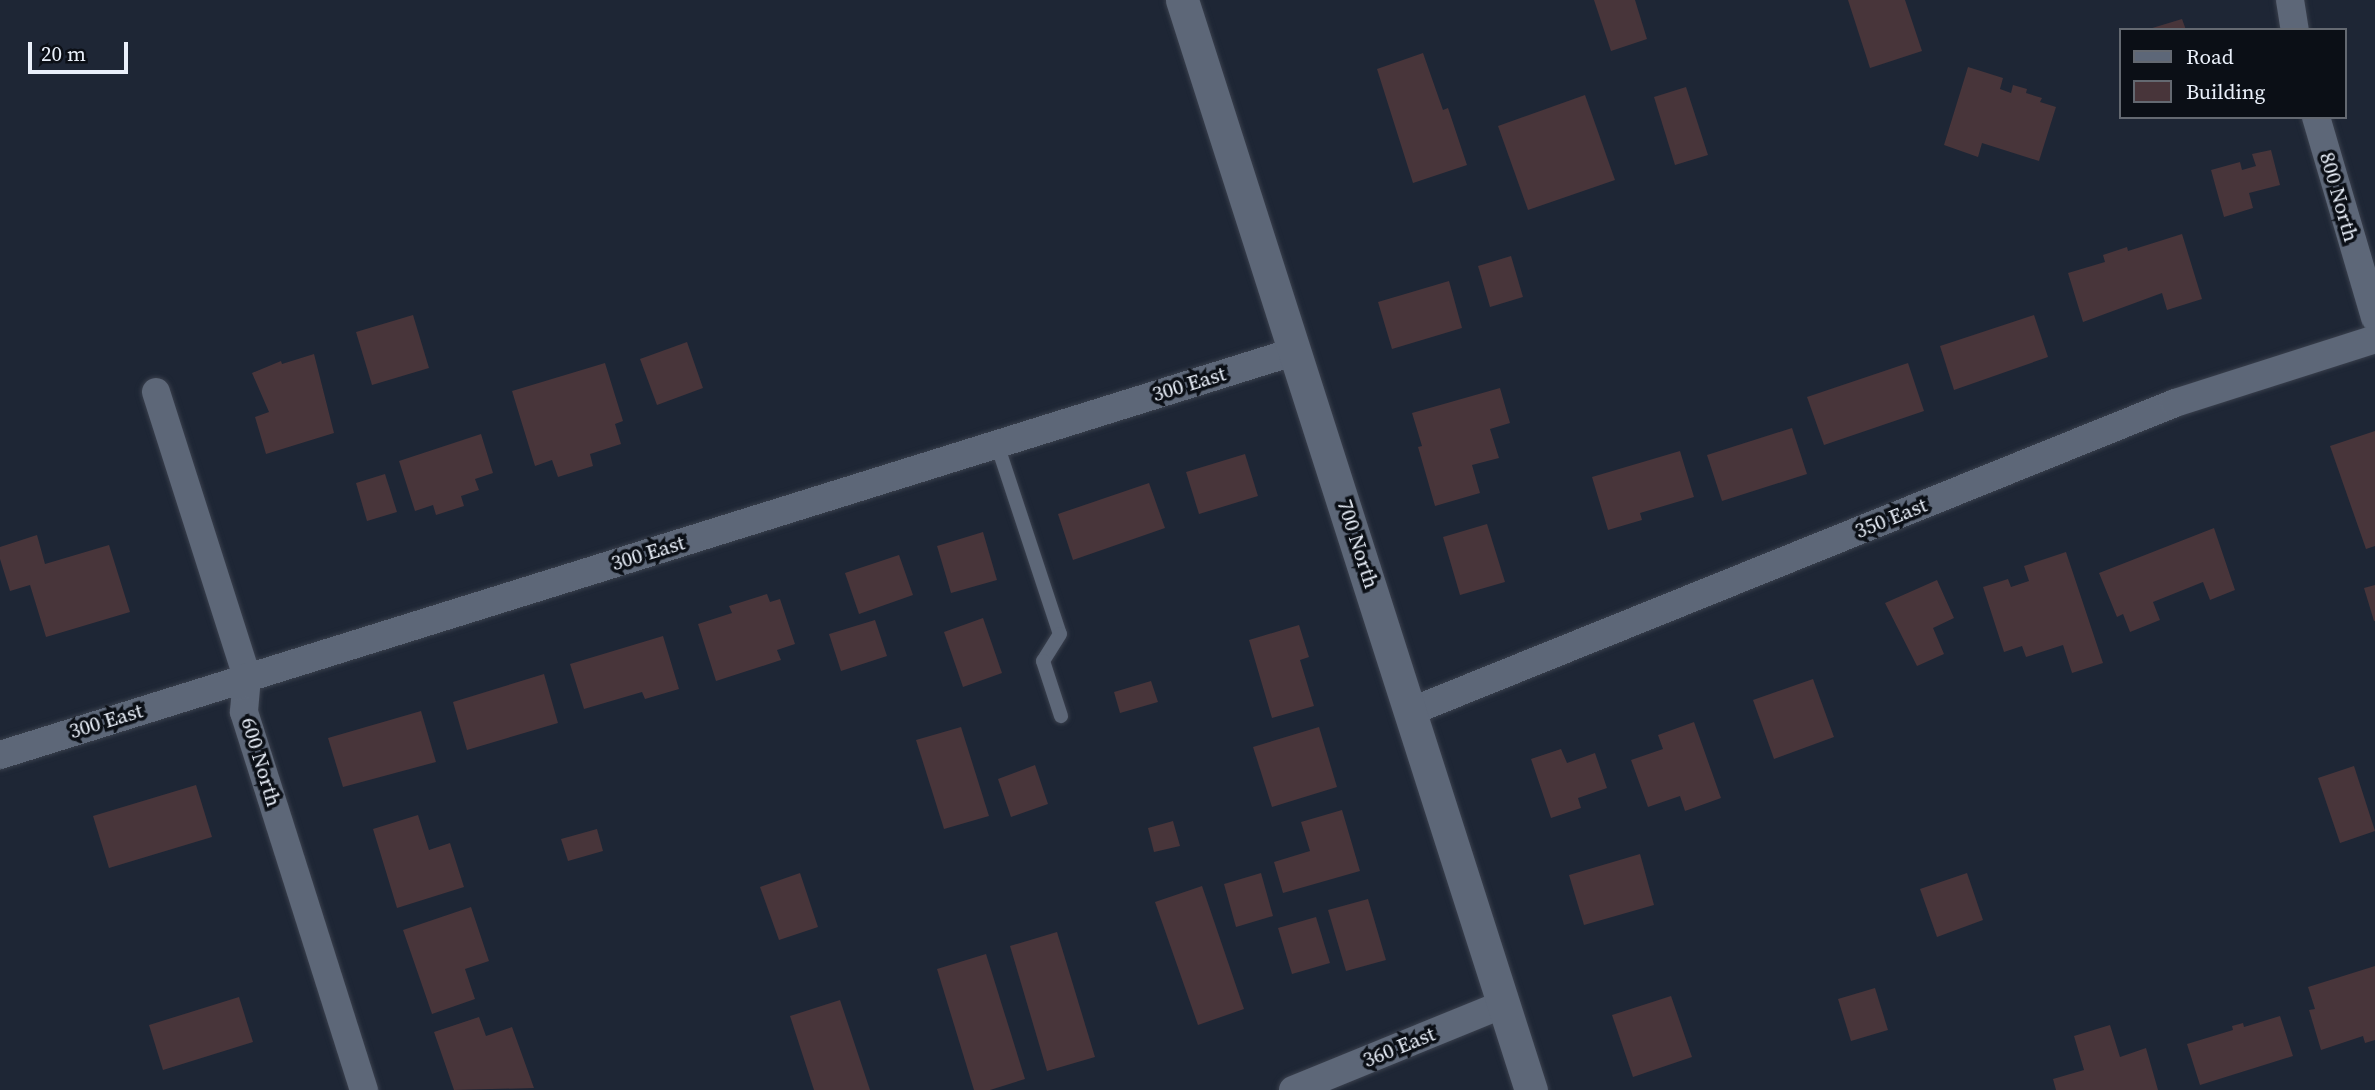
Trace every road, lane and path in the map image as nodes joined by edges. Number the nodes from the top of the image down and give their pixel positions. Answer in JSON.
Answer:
{"nodes":[{"id":1,"x":1182,"y":0,"type":"edge"},
{"id":2,"x":2290,"y":0,"type":"edge"},
{"id":3,"x":2294,"y":28,"type":"edge"},
{"id":4,"x":2317,"y":119,"type":"edge"},
{"id":5,"x":2375,"y":318,"type":"edge"},
{"id":6,"x":2375,"y":339,"type":"edge"},
{"id":7,"x":1296,"y":351,"type":"junction"},
{"id":8,"x":156,"y":392,"type":"dead end"},
{"id":9,"x":997,"y":444,"type":"junction"},
{"id":10,"x":247,"y":677,"type":"junction"},
{"id":11,"x":1412,"y":711,"type":"junction"},
{"id":12,"x":1060,"y":716,"type":"dead end"},
{"id":13,"x":0,"y":755,"type":"edge"},
{"id":14,"x":1504,"y":1004,"type":"junction"},
{"id":15,"x":365,"y":1090,"type":"edge"},
{"id":16,"x":1293,"y":1090,"type":"edge"},
{"id":17,"x":1531,"y":1090,"type":"edge"}],
"edges":[{"from":1,"to":7,"type":"street","name":"700 North"},
{"from":2,"to":3,"type":"street"},
{"from":4,"to":5,"type":"street","name":"800 North"},
{"from":6,"to":11,"type":"street","name":"350 East"},
{"from":7,"to":9,"type":"street","name":"300 East"},
{"from":7,"to":11,"type":"street","name":"700 North"},
{"from":8,"to":10,"type":"street","name":"600 North"},
{"from":9,"to":10,"type":"street","name":"300 East"},
{"from":9,"to":12,"type":"lane"},
{"from":10,"to":13,"type":"street","name":"300 East"},
{"from":10,"to":15,"type":"street","name":"600 North"},
{"from":11,"to":14,"type":"street","name":"700 North"},
{"from":14,"to":16,"type":"street","name":"360 East"},
{"from":14,"to":17,"type":"street","name":"700 North"}]}
